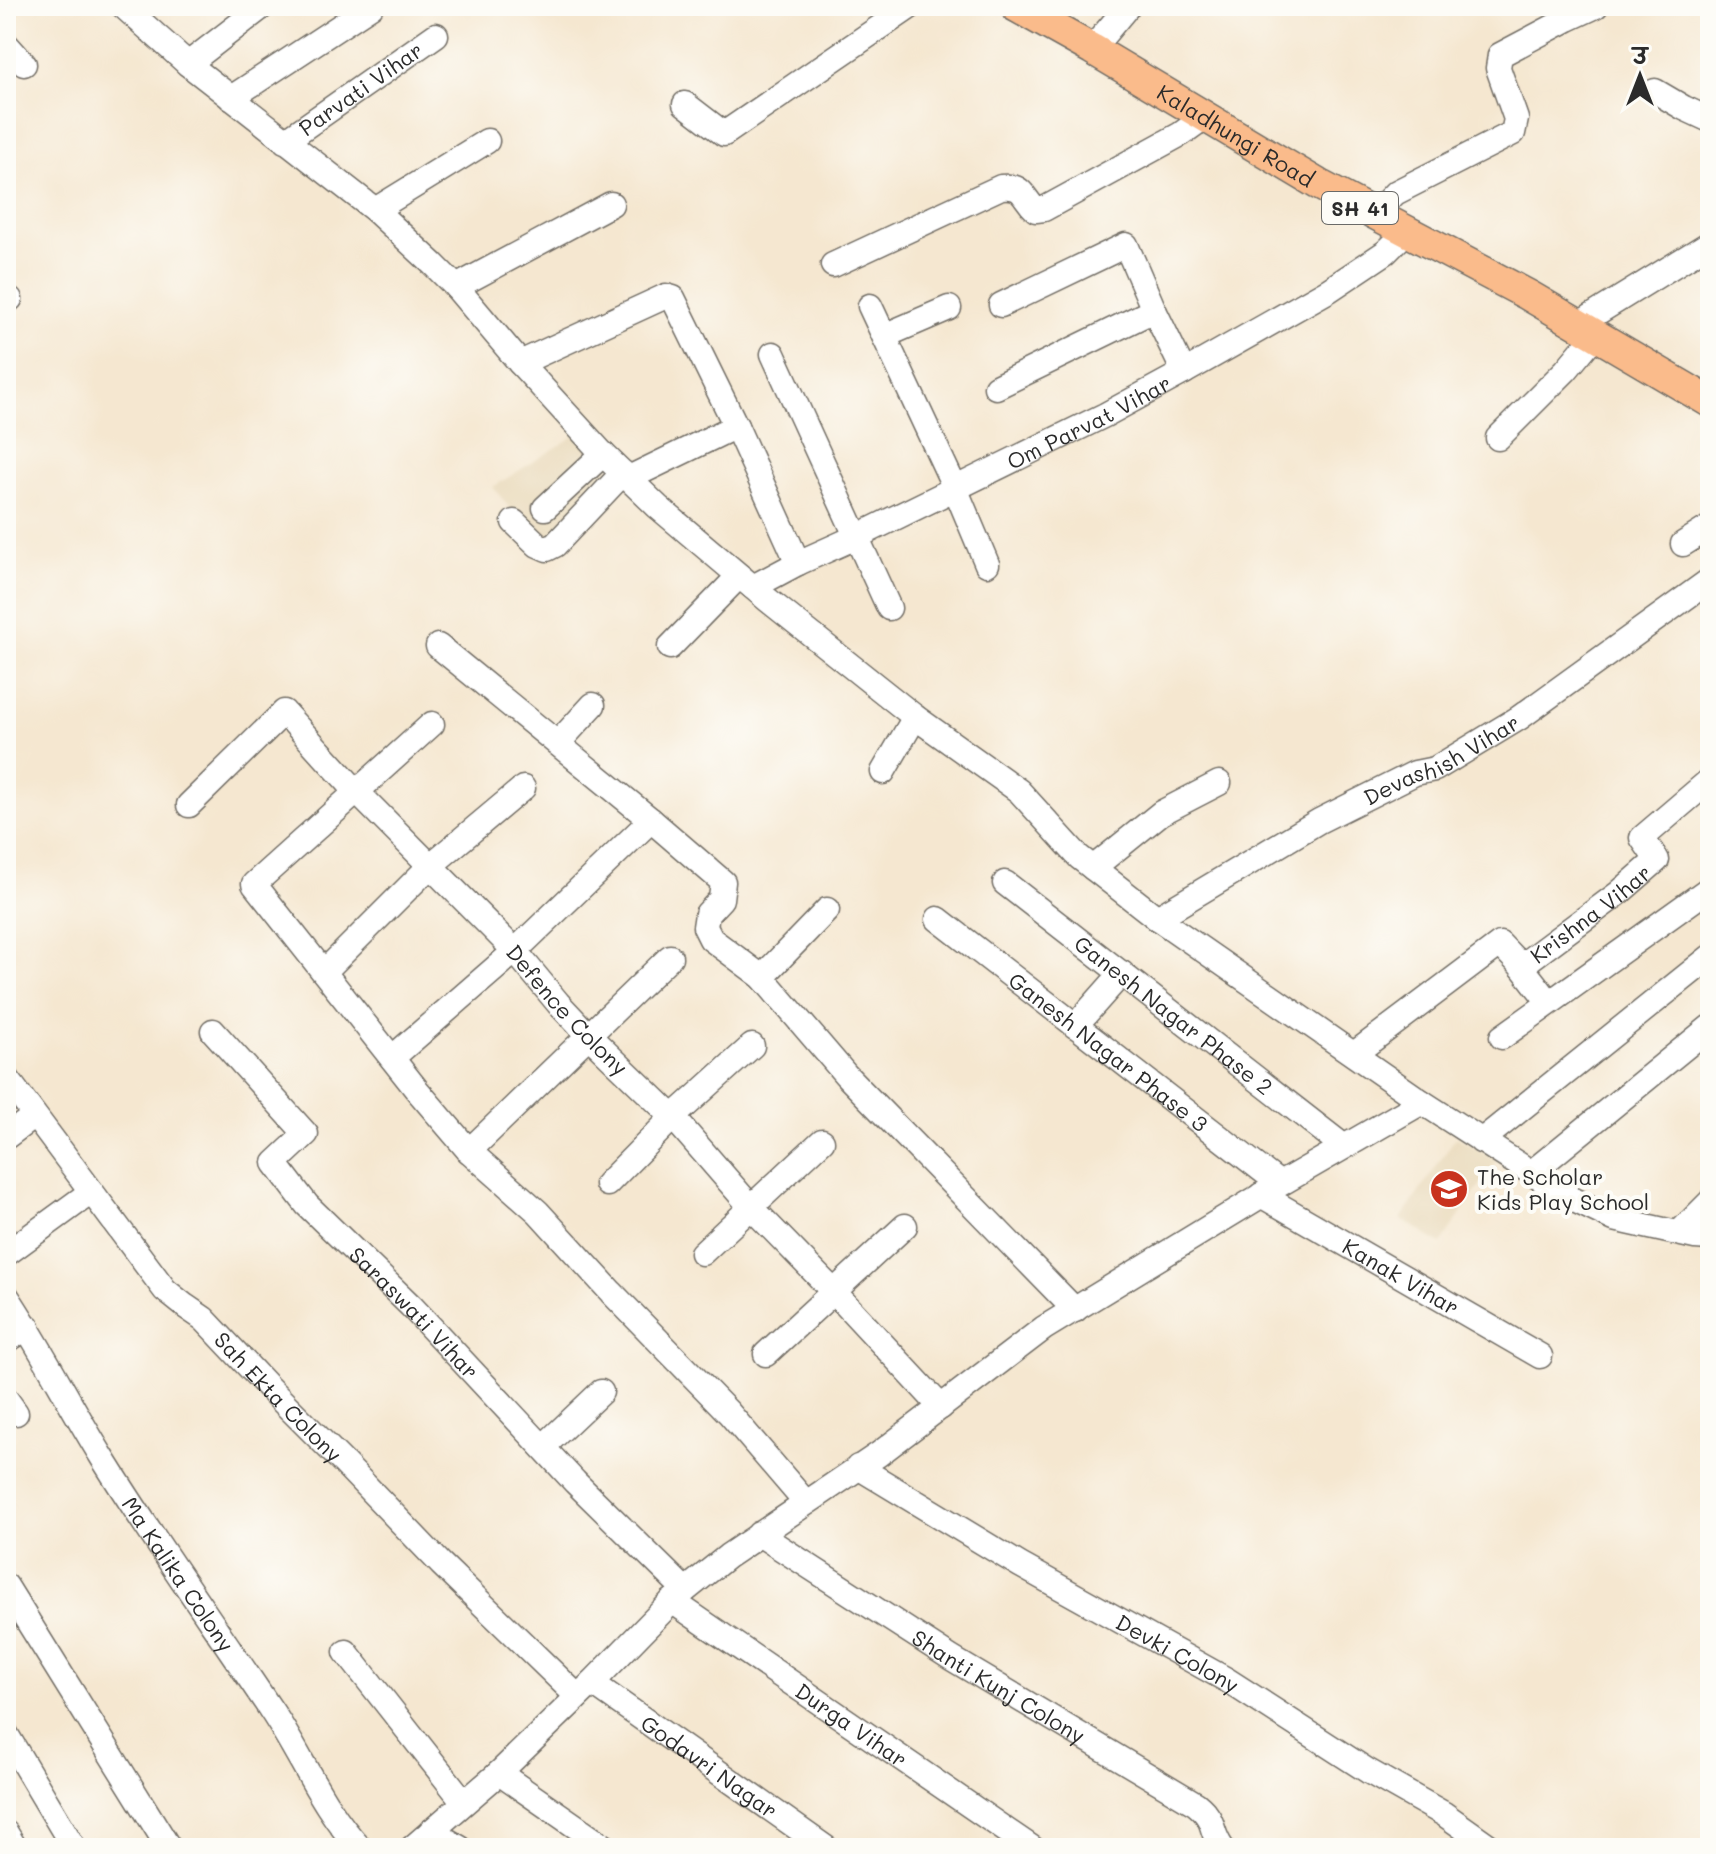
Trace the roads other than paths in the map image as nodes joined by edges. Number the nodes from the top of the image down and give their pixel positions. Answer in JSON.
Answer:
{"nodes":[{"id":1,"x":263,"y":6,"type":"edge"},
{"id":2,"x":371,"y":6,"type":"edge"},
{"id":3,"x":911,"y":6,"type":"edge"},
{"id":4,"x":1015,"y":6,"type":"edge"},
{"id":5,"x":1128,"y":6,"type":"edge"},
{"id":6,"x":128,"y":8,"type":"edge"},
{"id":7,"x":1584,"y":8,"type":"edge"},
{"id":8,"x":436,"y":35,"type":"dead end"},
{"id":9,"x":6,"y":44,"type":"edge"},
{"id":10,"x":1092,"y":49,"type":"junction"},
{"id":11,"x":24,"y":64,"type":"dead end"},
{"id":12,"x":188,"y":64,"type":"junction"},
{"id":13,"x":1655,"y":91,"type":"dead end"},
{"id":14,"x":231,"y":98,"type":"junction"},
{"id":15,"x":685,"y":104,"type":"dead end"},
{"id":16,"x":1206,"y":116,"type":"junction"},
{"id":17,"x":1710,"y":120,"type":"edge"},
{"id":18,"x":285,"y":141,"type":"junction"},
{"id":19,"x":487,"y":141,"type":"dead end"},
{"id":20,"x":611,"y":204,"type":"dead end"},
{"id":21,"x":375,"y":210,"type":"junction"},
{"id":22,"x":1374,"y":215,"type":"junction"},
{"id":23,"x":1407,"y":231,"type":"junction"},
{"id":24,"x":1710,"y":243,"type":"edge"},
{"id":25,"x":833,"y":265,"type":"dead end"},
{"id":26,"x":456,"y":287,"type":"junction"},
{"id":27,"x":1001,"y":305,"type":"dead end"},
{"id":28,"x":870,"y":306,"type":"dead end"},
{"id":29,"x":949,"y":308,"type":"dead end"},
{"id":30,"x":1154,"y":310,"type":"junction"},
{"id":31,"x":1587,"y":329,"type":"junction"},
{"id":32,"x":884,"y":336,"type":"junction"},
{"id":33,"x":773,"y":354,"type":"dead end"},
{"id":34,"x":520,"y":363,"type":"junction"},
{"id":35,"x":1184,"y":372,"type":"junction"},
{"id":36,"x":996,"y":387,"type":"dead end"},
{"id":37,"x":1710,"y":402,"type":"edge"},
{"id":38,"x":736,"y":426,"type":"junction"},
{"id":39,"x":1498,"y":438,"type":"dead end"},
{"id":40,"x":603,"y":454,"type":"junction"},
{"id":41,"x":626,"y":476,"type":"junction"},
{"id":42,"x":955,"y":488,"type":"junction"},
{"id":43,"x":545,"y":508,"type":"dead end"},
{"id":44,"x":514,"y":522,"type":"dead end"},
{"id":45,"x":1710,"y":527,"type":"edge"},
{"id":46,"x":856,"y":537,"type":"junction"},
{"id":47,"x":1683,"y":544,"type":"dead end"},
{"id":48,"x":798,"y":563,"type":"junction"},
{"id":49,"x":987,"y":564,"type":"dead end"},
{"id":50,"x":1710,"y":580,"type":"edge"},
{"id":51,"x":746,"y":582,"type":"junction"},
{"id":52,"x":889,"y":608,"type":"dead end"},
{"id":53,"x":438,"y":646,"type":"dead end"},
{"id":54,"x":670,"y":647,"type":"dead end"},
{"id":55,"x":593,"y":705,"type":"dead end"},
{"id":56,"x":915,"y":717,"type":"junction"},
{"id":57,"x":432,"y":724,"type":"dead end"},
{"id":58,"x":558,"y":743,"type":"junction"},
{"id":59,"x":883,"y":772,"type":"dead end"},
{"id":60,"x":1710,"y":780,"type":"edge"},
{"id":61,"x":1219,"y":783,"type":"dead end"},
{"id":62,"x":523,"y":788,"type":"dead end"},
{"id":63,"x":357,"y":792,"type":"junction"},
{"id":64,"x":189,"y":805,"type":"dead end"},
{"id":65,"x":651,"y":820,"type":"junction"},
{"id":66,"x":430,"y":866,"type":"junction"},
{"id":67,"x":1093,"y":868,"type":"junction"},
{"id":68,"x":1005,"y":883,"type":"dead end"},
{"id":69,"x":1710,"y":888,"type":"edge"},
{"id":70,"x":827,"y":910,"type":"dead end"},
{"id":71,"x":1157,"y":918,"type":"junction"},
{"id":72,"x":938,"y":919,"type":"dead end"},
{"id":73,"x":515,"y":951,"type":"junction"},
{"id":74,"x":670,"y":957,"type":"dead end"},
{"id":75,"x":1710,"y":957,"type":"edge"},
{"id":76,"x":1521,"y":966,"type":"junction"},
{"id":77,"x":324,"y":972,"type":"junction"},
{"id":78,"x":1122,"y":973,"type":"junction"},
{"id":79,"x":762,"y":977,"type":"junction"},
{"id":80,"x":1549,"y":1002,"type":"junction"},
{"id":81,"x":1075,"y":1026,"type":"junction"},
{"id":82,"x":1710,"y":1027,"type":"edge"},
{"id":83,"x":213,"y":1031,"type":"dead end"},
{"id":84,"x":590,"y":1037,"type":"junction"},
{"id":85,"x":1502,"y":1037,"type":"dead end"},
{"id":86,"x":752,"y":1046,"type":"dead end"},
{"id":87,"x":1354,"y":1054,"type":"junction"},
{"id":88,"x":392,"y":1058,"type":"junction"},
{"id":89,"x":6,"y":1077,"type":"edge"},
{"id":90,"x":1422,"y":1102,"type":"junction"},
{"id":91,"x":34,"y":1116,"type":"junction"},
{"id":92,"x":673,"y":1117,"type":"junction"},
{"id":93,"x":6,"y":1137,"type":"edge"},
{"id":94,"x":822,"y":1141,"type":"dead end"},
{"id":95,"x":1481,"y":1141,"type":"junction"},
{"id":96,"x":1343,"y":1146,"type":"junction"},
{"id":97,"x":469,"y":1151,"type":"junction"},
{"id":98,"x":1531,"y":1173,"type":"junction"},
{"id":99,"x":607,"y":1184,"type":"dead end"},
{"id":100,"x":1270,"y":1189,"type":"junction"},
{"id":101,"x":91,"y":1192,"type":"junction"},
{"id":102,"x":1710,"y":1202,"type":"edge"},
{"id":103,"x":751,"y":1207,"type":"junction"},
{"id":104,"x":905,"y":1226,"type":"dead end"},
{"id":105,"x":1679,"y":1233,"type":"junction"},
{"id":106,"x":1710,"y":1238,"type":"edge"},
{"id":107,"x":702,"y":1253,"type":"dead end"},
{"id":108,"x":6,"y":1254,"type":"edge"},
{"id":109,"x":833,"y":1291,"type":"junction"},
{"id":110,"x":6,"y":1295,"type":"edge"},
{"id":111,"x":1075,"y":1310,"type":"junction"},
{"id":112,"x":28,"y":1327,"type":"junction"},
{"id":113,"x":6,"y":1341,"type":"edge"},
{"id":114,"x":766,"y":1354,"type":"dead end"},
{"id":115,"x":1540,"y":1356,"type":"dead end"},
{"id":116,"x":601,"y":1392,"type":"dead end"},
{"id":117,"x":941,"y":1407,"type":"junction"},
{"id":118,"x":543,"y":1447,"type":"junction"},
{"id":119,"x":858,"y":1467,"type":"junction"},
{"id":120,"x":806,"y":1503,"type":"junction"},
{"id":121,"x":759,"y":1534,"type":"junction"},
{"id":122,"x":6,"y":1586,"type":"edge"},
{"id":123,"x":678,"y":1595,"type":"junction"},
{"id":124,"x":346,"y":1652,"type":"dead end"},
{"id":125,"x":585,"y":1690,"type":"junction"},
{"id":126,"x":6,"y":1734,"type":"edge"},
{"id":127,"x":499,"y":1773,"type":"junction"},
{"id":128,"x":464,"y":1802,"type":"junction"},
{"id":129,"x":431,"y":1831,"type":"junction"},
{"id":130,"x":6,"y":1833,"type":"edge"},
{"id":131,"x":15,"y":1848,"type":"edge"},
{"id":132,"x":74,"y":1848,"type":"edge"},
{"id":133,"x":169,"y":1848,"type":"edge"},
{"id":134,"x":360,"y":1848,"type":"edge"},
{"id":135,"x":412,"y":1848,"type":"edge"},
{"id":136,"x":460,"y":1848,"type":"edge"},
{"id":137,"x":607,"y":1848,"type":"edge"},
{"id":138,"x":826,"y":1848,"type":"edge"},
{"id":139,"x":1032,"y":1848,"type":"edge"},
{"id":140,"x":1222,"y":1848,"type":"edge"},
{"id":141,"x":1492,"y":1848,"type":"edge"}],
"edges":[{"from":1,"to":12,"type":"street"},
{"from":2,"to":14,"type":"street"},
{"from":3,"to":15,"type":"street"},
{"from":4,"to":10,"type":"main road","name":"Kaladhungi Road","number":"SH 41"},
{"from":5,"to":10,"type":"street"},
{"from":6,"to":12,"type":"street"},
{"from":7,"to":22,"type":"street"},
{"from":8,"to":18,"type":"street","name":"Parvati Vihar"},
{"from":9,"to":11,"type":"street"},
{"from":10,"to":16,"type":"main road","name":"Kaladhungi Road","number":"SH 41"},
{"from":12,"to":14,"type":"street"},
{"from":13,"to":17,"type":"street"},
{"from":14,"to":18,"type":"street"},
{"from":16,"to":22,"type":"main road","name":"Kaladhungi Road","number":"SH 41"},
{"from":16,"to":25,"type":"street"},
{"from":18,"to":21,"type":"street"},
{"from":19,"to":21,"type":"street"},
{"from":20,"to":26,"type":"street"},
{"from":21,"to":26,"type":"street"},
{"from":22,"to":23,"type":"main road","name":"Kaladhungi Road","number":"SH 41"},
{"from":23,"to":31,"type":"main road","name":"Kaladhungi Road","number":"SH 41"},
{"from":23,"to":35,"type":"street","name":"Om Parvat Vihar"},
{"from":24,"to":31,"type":"street"},
{"from":26,"to":34,"type":"street"},
{"from":27,"to":30,"type":"street"},
{"from":28,"to":32,"type":"street"},
{"from":29,"to":32,"type":"street"},
{"from":30,"to":35,"type":"street"},
{"from":30,"to":36,"type":"street"},
{"from":31,"to":37,"type":"main road","name":"Kaladhungi Road","number":"SH 41"},
{"from":31,"to":39,"type":"street"},
{"from":32,"to":42,"type":"street"},
{"from":33,"to":46,"type":"street"},
{"from":34,"to":38,"type":"street"},
{"from":34,"to":40,"type":"street"},
{"from":35,"to":42,"type":"street","name":"Om Parvat Vihar"},
{"from":38,"to":41,"type":"street"},
{"from":38,"to":48,"type":"street"},
{"from":40,"to":41,"type":"street"},
{"from":40,"to":43,"type":"street"},
{"from":41,"to":44,"type":"street"},
{"from":41,"to":51,"type":"street"},
{"from":42,"to":46,"type":"street","name":"Om Parvat Vihar"},
{"from":42,"to":49,"type":"street"},
{"from":45,"to":47,"type":"street"},
{"from":46,"to":48,"type":"street","name":"Om Parvat Vihar"},
{"from":46,"to":52,"type":"street"},
{"from":48,"to":51,"type":"street","name":"Om Parvat Vihar"},
{"from":50,"to":71,"type":"street","name":"Devashish Vihar"},
{"from":51,"to":54,"type":"street","name":"Om Parvat Vihar"},
{"from":51,"to":56,"type":"street"},
{"from":53,"to":58,"type":"street"},
{"from":55,"to":58,"type":"street"},
{"from":56,"to":59,"type":"street"},
{"from":56,"to":67,"type":"street"},
{"from":57,"to":63,"type":"street"},
{"from":58,"to":65,"type":"street"},
{"from":60,"to":76,"type":"street","name":"Krishna Vihar"},
{"from":61,"to":67,"type":"street"},
{"from":62,"to":66,"type":"street"},
{"from":63,"to":64,"type":"street","name":"Defence Colony"},
{"from":63,"to":66,"type":"street","name":"Defence Colony"},
{"from":63,"to":77,"type":"street"},
{"from":65,"to":73,"type":"street"},
{"from":65,"to":79,"type":"street"},
{"from":66,"to":73,"type":"street","name":"Defence Colony"},
{"from":66,"to":77,"type":"street"},
{"from":67,"to":71,"type":"street"},
{"from":68,"to":78,"type":"street","name":"Ganesh Nagar Phase 2"},
{"from":69,"to":80,"type":"street"},
{"from":70,"to":79,"type":"street"},
{"from":71,"to":87,"type":"street"},
{"from":72,"to":81,"type":"street","name":"Ganesh Nagar Phase 3"},
{"from":73,"to":84,"type":"street","name":"Defence Colony"},
{"from":73,"to":88,"type":"street"},
{"from":74,"to":84,"type":"street"},
{"from":75,"to":95,"type":"street"},
{"from":76,"to":80,"type":"street"},
{"from":76,"to":87,"type":"street","name":"Krishna Vihar"},
{"from":77,"to":88,"type":"street"},
{"from":78,"to":81,"type":"street"},
{"from":78,"to":96,"type":"street","name":"Ganesh Nagar Phase 2"},
{"from":79,"to":111,"type":"street"},
{"from":80,"to":85,"type":"street"},
{"from":81,"to":100,"type":"street","name":"Ganesh Nagar Phase 3"},
{"from":82,"to":98,"type":"street"},
{"from":83,"to":118,"type":"street","name":"Saraswati Vihar"},
{"from":84,"to":92,"type":"street","name":"Defence Colony"},
{"from":84,"to":97,"type":"street"},
{"from":86,"to":92,"type":"street"},
{"from":87,"to":90,"type":"street"},
{"from":88,"to":97,"type":"street"},
{"from":89,"to":91,"type":"street","name":"Sah Ekta Colony"},
{"from":90,"to":95,"type":"street"},
{"from":90,"to":96,"type":"street"},
{"from":91,"to":93,"type":"street"},
{"from":91,"to":101,"type":"street","name":"Sah Ekta Colony"},
{"from":92,"to":99,"type":"street"},
{"from":92,"to":103,"type":"street","name":"Defence Colony"},
{"from":94,"to":103,"type":"street"},
{"from":95,"to":98,"type":"street"},
{"from":96,"to":100,"type":"street"},
{"from":97,"to":120,"type":"street"},
{"from":98,"to":105,"type":"street"},
{"from":100,"to":111,"type":"street"},
{"from":100,"to":115,"type":"street","name":"Kanak Vihar"},
{"from":101,"to":108,"type":"street"},
{"from":101,"to":125,"type":"street","name":"Sah Ekta Colony"},
{"from":102,"to":105,"type":"street"},
{"from":103,"to":107,"type":"street"},
{"from":103,"to":109,"type":"street","name":"Defence Colony"},
{"from":104,"to":109,"type":"street"},
{"from":105,"to":106,"type":"street"},
{"from":109,"to":114,"type":"street"},
{"from":109,"to":117,"type":"street","name":"Defence Colony"},
{"from":110,"to":112,"type":"street","name":"Ma Kalika Colony"},
{"from":111,"to":117,"type":"street"},
{"from":112,"to":113,"type":"street"},
{"from":112,"to":134,"type":"street","name":"Ma Kalika Colony"},
{"from":116,"to":118,"type":"street"},
{"from":117,"to":119,"type":"street"},
{"from":118,"to":123,"type":"street","name":"Saraswati Vihar"},
{"from":119,"to":120,"type":"street"},
{"from":119,"to":141,"type":"street","name":"Devki Colony"},
{"from":120,"to":121,"type":"street"},
{"from":121,"to":123,"type":"street"},
{"from":121,"to":140,"type":"street","name":"Shanti Kunj Colony"},
{"from":122,"to":133,"type":"street"},
{"from":123,"to":125,"type":"street"},
{"from":123,"to":139,"type":"street","name":"Durga Vihar"},
{"from":124,"to":128,"type":"street"},
{"from":125,"to":127,"type":"street"},
{"from":125,"to":138,"type":"street","name":"Godavri Nagar"},
{"from":126,"to":132,"type":"street"},
{"from":127,"to":128,"type":"street"},
{"from":127,"to":137,"type":"street"},
{"from":128,"to":129,"type":"street"},
{"from":129,"to":135,"type":"street"},
{"from":129,"to":136,"type":"street"},
{"from":130,"to":131,"type":"street"}]}
